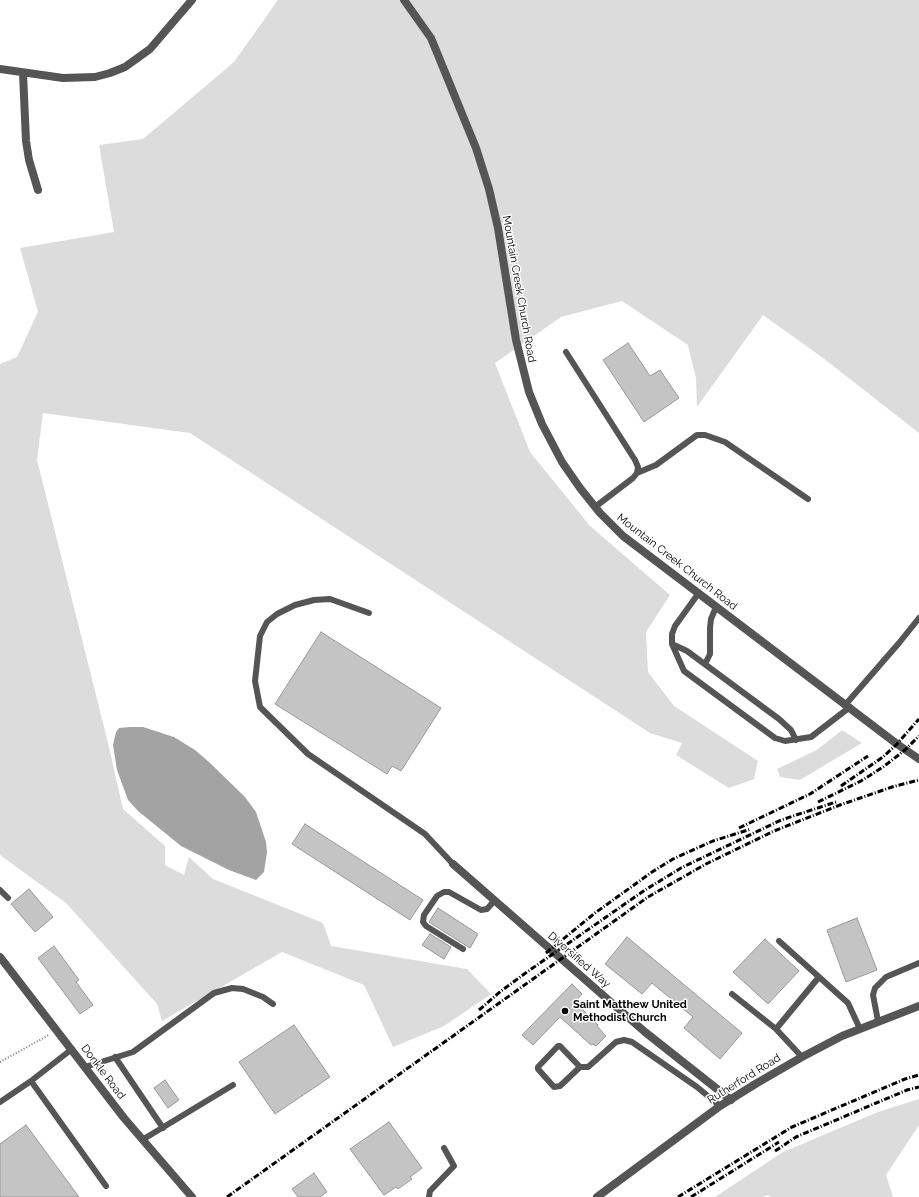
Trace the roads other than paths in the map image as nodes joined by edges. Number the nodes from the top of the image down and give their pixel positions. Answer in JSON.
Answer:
{"nodes":[{"id":1,"x":192,"y":0,"type":"edge"},
{"id":2,"x":404,"y":0,"type":"edge"},
{"id":3,"x":0,"y":69,"type":"edge"},
{"id":4,"x":23,"y":73,"type":"junction"},
{"id":5,"x":38,"y":190,"type":"dead end"},
{"id":6,"x":566,"y":352,"type":"dead end"},
{"id":7,"x":637,"y":473,"type":"junction"},
{"id":8,"x":808,"y":499,"type":"dead end"},
{"id":9,"x":595,"y":507,"type":"junction"},
{"id":10,"x":698,"y":594,"type":"junction"},
{"id":11,"x":716,"y":607,"type":"junction"},
{"id":12,"x":368,"y":613,"type":"dead end"},
{"id":13,"x":919,"y":618,"type":"edge"},
{"id":14,"x":672,"y":644,"type":"junction"},
{"id":15,"x":705,"y":664,"type":"junction"},
{"id":16,"x":848,"y":706,"type":"junction"},
{"id":17,"x":796,"y":740,"type":"junction"},
{"id":18,"x":919,"y":758,"type":"edge"},
{"id":19,"x":453,"y":864,"type":"joint"},
{"id":20,"x":0,"y":890,"type":"edge"},
{"id":21,"x":8,"y":898,"type":"dead end"},
{"id":22,"x":494,"y":901,"type":"junction"},
{"id":23,"x":779,"y":941,"type":"dead end"},
{"id":24,"x":463,"y":949,"type":"dead end"},
{"id":25,"x":0,"y":957,"type":"edge"},
{"id":26,"x":919,"y":964,"type":"edge"},
{"id":27,"x":819,"y":977,"type":"junction"},
{"id":28,"x":732,"y":994,"type":"dead end"},
{"id":29,"x":273,"y":1004,"type":"dead end"},
{"id":30,"x":919,"y":1006,"type":"edge"},
{"id":31,"x":878,"y":1021,"type":"junction"},
{"id":32,"x":776,"y":1029,"type":"junction"},
{"id":33,"x":860,"y":1029,"type":"junction"},
{"id":34,"x":72,"y":1049,"type":"junction"},
{"id":35,"x":802,"y":1056,"type":"junction"},
{"id":36,"x":115,"y":1057,"type":"junction"},
{"id":37,"x":85,"y":1067,"type":"junction"},
{"id":38,"x":580,"y":1067,"type":"junction"},
{"id":39,"x":31,"y":1081,"type":"junction"},
{"id":40,"x":233,"y":1085,"type":"dead end"},
{"id":41,"x":730,"y":1100,"type":"junction"},
{"id":42,"x":0,"y":1102,"type":"edge"},
{"id":43,"x":720,"y":1106,"type":"junction"},
{"id":44,"x":163,"y":1128,"type":"junction"},
{"id":45,"x":142,"y":1140,"type":"junction"},
{"id":46,"x":444,"y":1148,"type":"dead end"},
{"id":47,"x":106,"y":1186,"type":"dead end"},
{"id":48,"x":192,"y":1197,"type":"edge"},
{"id":49,"x":429,"y":1197,"type":"edge"},
{"id":50,"x":597,"y":1197,"type":"edge"}],
"edges":[{"from":1,"to":4,"type":"street"},
{"from":2,"to":9,"type":"street","name":"Mountain Creek Church Road"},
{"from":3,"to":4,"type":"street"},
{"from":4,"to":5,"type":"street"},
{"from":6,"to":7,"type":"lane"},
{"from":7,"to":8,"type":"lane"},
{"from":7,"to":9,"type":"lane"},
{"from":9,"to":10,"type":"street","name":"Mountain Creek Church Road"},
{"from":10,"to":11,"type":"street","name":"Mountain Creek Church Road"},
{"from":10,"to":14,"type":"lane"},
{"from":11,"to":15,"type":"lane"},
{"from":11,"to":16,"type":"street","name":"Mountain Creek Church Road"},
{"from":12,"to":19,"type":"lane"},
{"from":13,"to":16,"type":"lane"},
{"from":14,"to":15,"type":"lane"},
{"from":14,"to":17,"type":"lane"},
{"from":15,"to":17,"type":"lane"},
{"from":16,"to":17,"type":"lane"},
{"from":16,"to":18,"type":"street","name":"Mountain Creek Church Road"},
{"from":19,"to":22,"type":"street","name":"Diversified Way"},
{"from":20,"to":21,"type":"lane"},
{"from":22,"to":24,"type":"lane"},
{"from":22,"to":41,"type":"street","name":"Diversified Way"},
{"from":23,"to":27,"type":"lane"},
{"from":25,"to":34,"type":"street","name":"Donkle Road"},
{"from":26,"to":31,"type":"lane"},
{"from":27,"to":32,"type":"lane"},
{"from":27,"to":33,"type":"lane"},
{"from":28,"to":32,"type":"lane"},
{"from":29,"to":36,"type":"lane"},
{"from":30,"to":31,"type":"street","name":"Rutherford Road"},
{"from":31,"to":33,"type":"street","name":"Rutherford Road"},
{"from":32,"to":35,"type":"lane"},
{"from":33,"to":35,"type":"street","name":"Rutherford Road"},
{"from":34,"to":37,"type":"street","name":"Donkle Road"},
{"from":34,"to":39,"type":"lane"},
{"from":35,"to":41,"type":"street","name":"Rutherford Road"},
{"from":36,"to":37,"type":"lane"},
{"from":36,"to":44,"type":"lane"},
{"from":37,"to":45,"type":"street","name":"Donkle Road"},
{"from":38,"to":38,"type":"lane"},
{"from":38,"to":43,"type":"lane"},
{"from":39,"to":42,"type":"lane"},
{"from":39,"to":47,"type":"lane"},
{"from":40,"to":44,"type":"lane"},
{"from":41,"to":43,"type":"street","name":"Rutherford Road"},
{"from":43,"to":50,"type":"street","name":"Rutherford Road"},
{"from":44,"to":45,"type":"lane"},
{"from":45,"to":48,"type":"street","name":"Donkle Road"},
{"from":46,"to":49,"type":"lane"}]}
